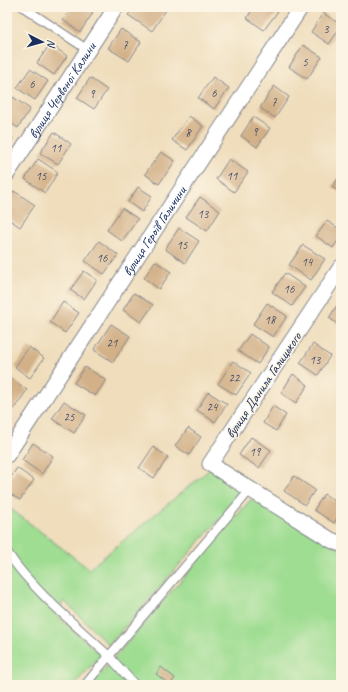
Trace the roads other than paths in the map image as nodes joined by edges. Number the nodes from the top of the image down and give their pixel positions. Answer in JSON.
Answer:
{"nodes":[{"id":1,"x":23,"y":7,"type":"edge"},
{"id":2,"x":116,"y":7,"type":"edge"},
{"id":3,"x":301,"y":7,"type":"edge"},
{"id":4,"x":88,"y":50,"type":"junction"},
{"id":5,"x":7,"y":174,"type":"edge"},
{"id":6,"x":340,"y":269,"type":"edge"},
{"id":7,"x":7,"y":455,"type":"edge"},
{"id":8,"x":250,"y":490,"type":"junction"},
{"id":9,"x":341,"y":544,"type":"edge"},
{"id":10,"x":7,"y":552,"type":"edge"},
{"id":11,"x":7,"y":560,"type":"edge"},
{"id":12,"x":20,"y":570,"type":"junction"},
{"id":13,"x":108,"y":656,"type":"junction"},
{"id":14,"x":85,"y":685,"type":"edge"},
{"id":15,"x":135,"y":685,"type":"edge"}],
"edges":[{"from":1,"to":4,"type":"lane"},
{"from":2,"to":4,"type":"street","name":"вулиця Червоної Калини"},
{"from":3,"to":7,"type":"street","name":"вулиця Героїв Галичини"},
{"from":4,"to":5,"type":"street","name":"вулиця Червоної Калини"},
{"from":6,"to":8,"type":"street","name":"вулиця Данила Галицького"},
{"from":8,"to":9,"type":"street"},
{"from":8,"to":13,"type":"lane"},
{"from":10,"to":12,"type":"lane"},
{"from":11,"to":12,"type":"lane"},
{"from":12,"to":13,"type":"lane"},
{"from":13,"to":14,"type":"lane"},
{"from":13,"to":15,"type":"lane"}]}
